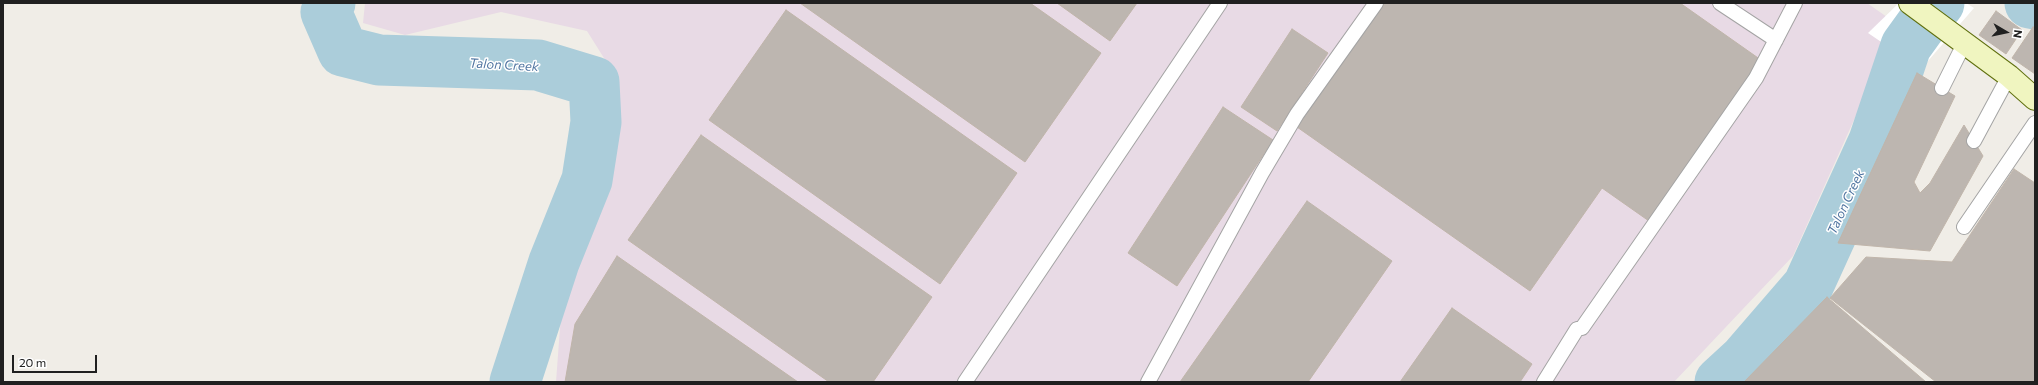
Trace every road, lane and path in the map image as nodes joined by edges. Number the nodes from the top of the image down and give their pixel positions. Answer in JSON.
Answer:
{"nodes":[{"id":1,"x":1220,"y":3,"type":"edge"},
{"id":2,"x":1376,"y":3,"type":"edge"},
{"id":3,"x":1720,"y":3,"type":"edge"},
{"id":4,"x":1795,"y":3,"type":"edge"},
{"id":5,"x":1910,"y":3,"type":"edge"},
{"id":6,"x":1776,"y":40,"type":"junction"},
{"id":7,"x":1964,"y":44,"type":"junction"},
{"id":8,"x":2009,"y":76,"type":"junction"},
{"id":9,"x":1942,"y":88,"type":"dead end"},
{"id":10,"x":2035,"y":99,"type":"edge"},
{"id":11,"x":2035,"y":123,"type":"edge"},
{"id":12,"x":1974,"y":141,"type":"dead end"},
{"id":13,"x":1964,"y":227,"type":"dead end"},
{"id":14,"x":964,"y":382,"type":"edge"},
{"id":15,"x":1148,"y":382,"type":"edge"},
{"id":16,"x":1544,"y":382,"type":"edge"}],
"edges":[{"from":1,"to":14,"type":"lane"},
{"from":2,"to":15,"type":"lane"},
{"from":3,"to":6,"type":"lane"},
{"from":4,"to":6,"type":"lane"},
{"from":5,"to":7,"type":"main road"},
{"from":6,"to":16,"type":"lane"},
{"from":7,"to":8,"type":"main road"},
{"from":7,"to":9,"type":"lane"},
{"from":8,"to":10,"type":"main road"},
{"from":8,"to":12,"type":"lane"},
{"from":11,"to":13,"type":"lane"}]}
